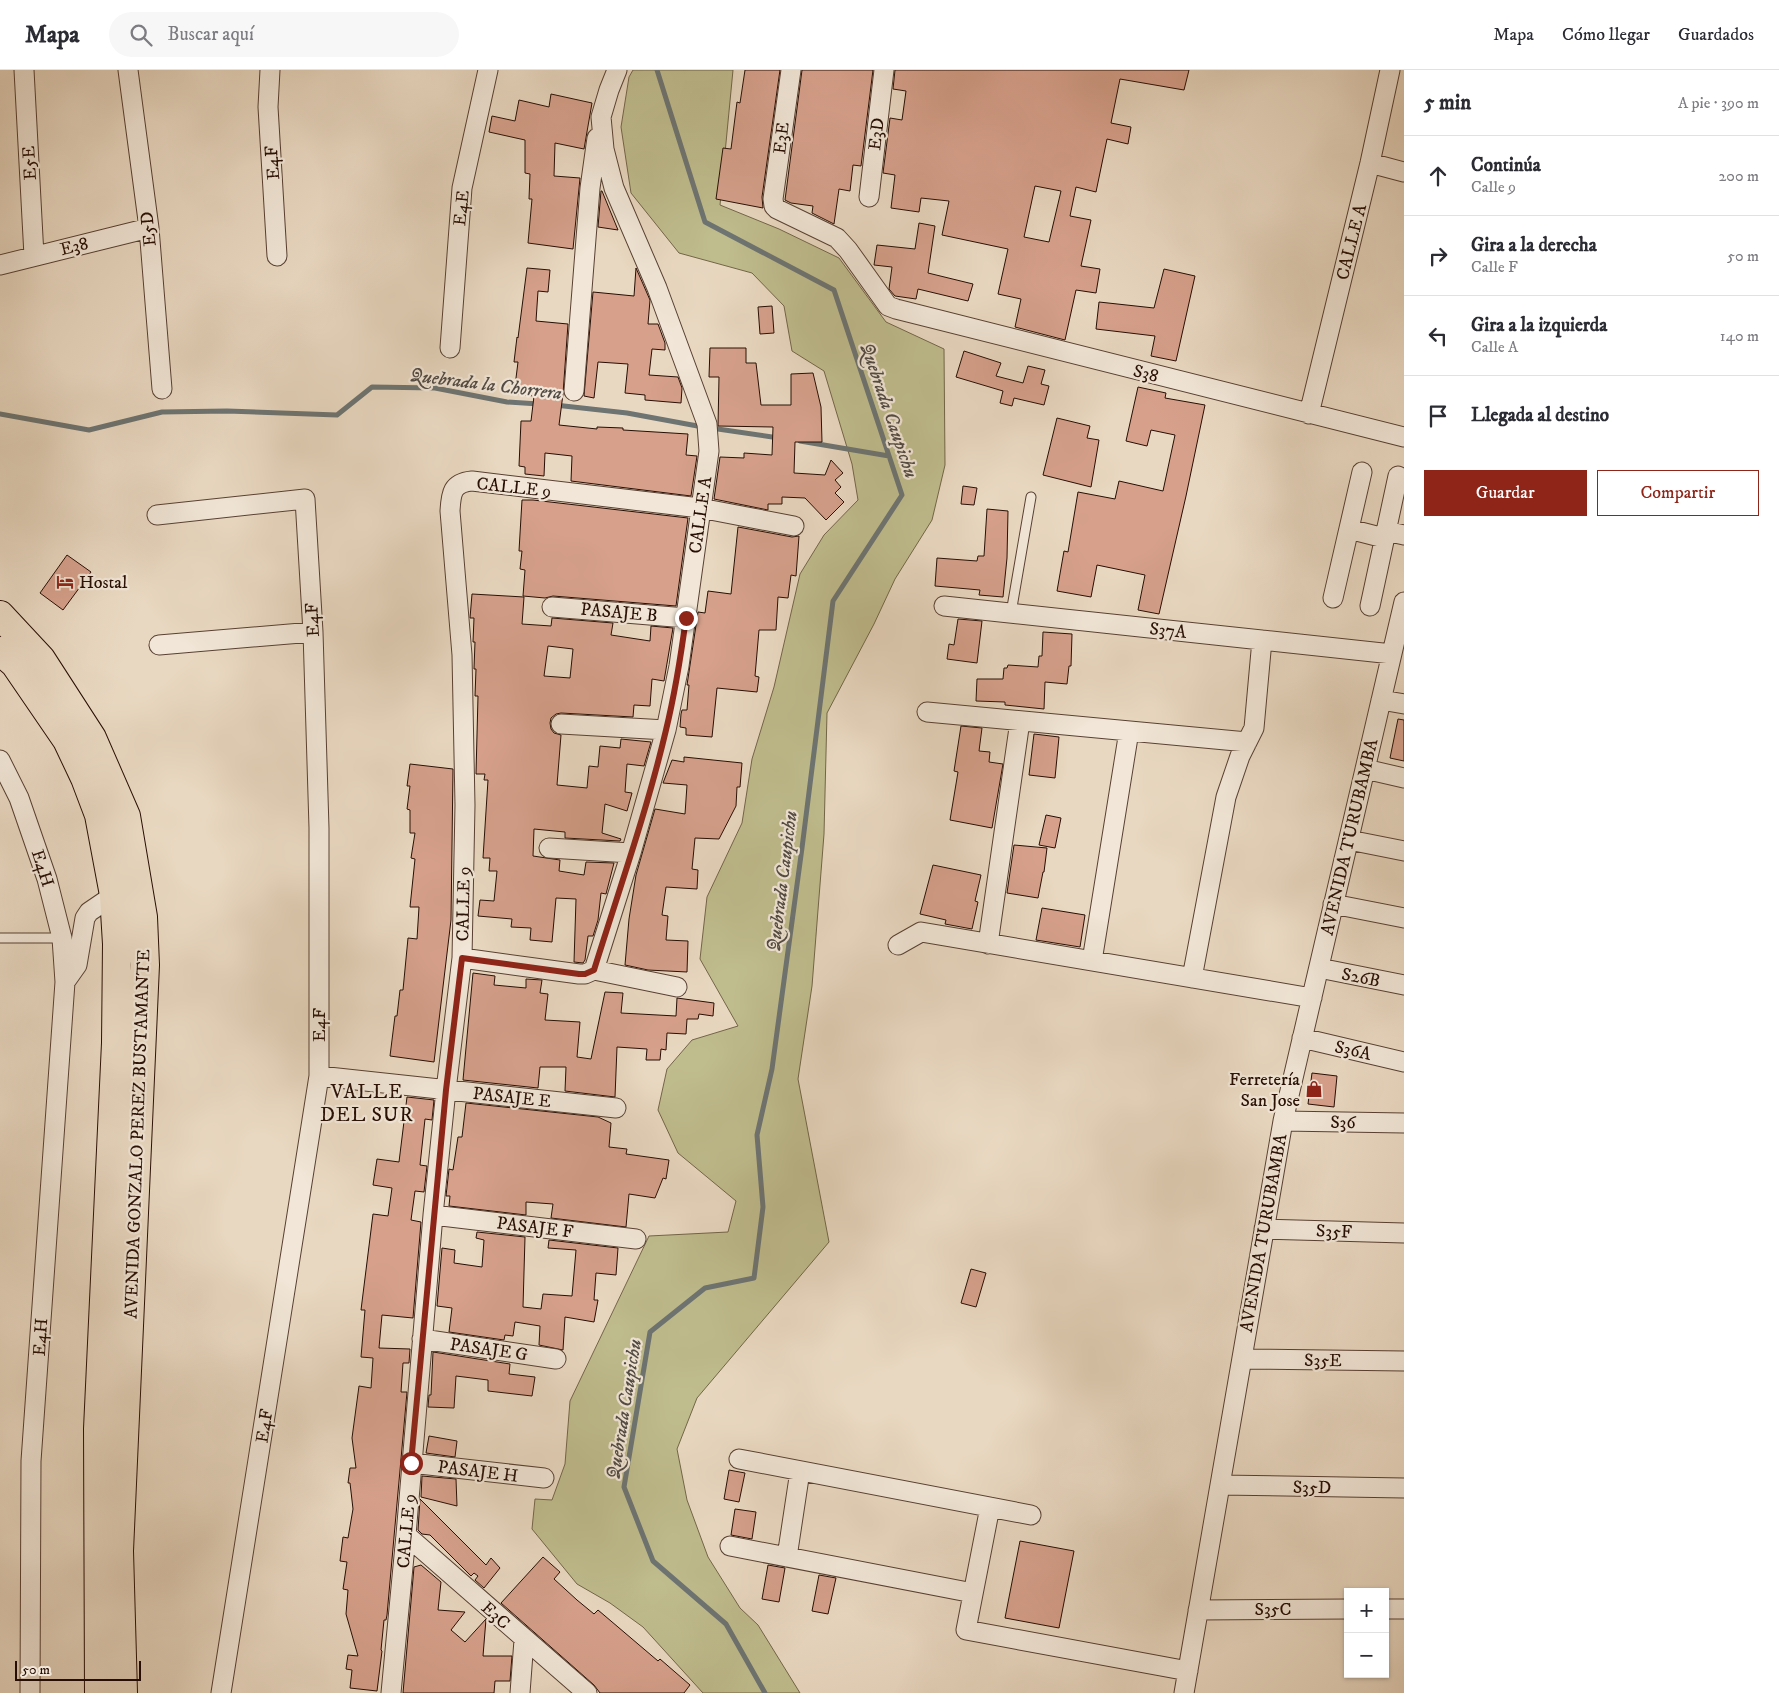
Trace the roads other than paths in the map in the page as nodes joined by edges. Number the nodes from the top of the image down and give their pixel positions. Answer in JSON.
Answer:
{"nodes":[{"id":1,"x":24,"y":70,"type":"edge"},
{"id":2,"x":128,"y":70,"type":"edge"},
{"id":3,"x":270,"y":70,"type":"edge"},
{"id":4,"x":488,"y":70,"type":"edge"},
{"id":5,"x":617,"y":70,"type":"edge"},
{"id":6,"x":791,"y":70,"type":"edge"},
{"id":7,"x":884,"y":70,"type":"edge"},
{"id":8,"x":1390,"y":70,"type":"edge"},
{"id":9,"x":601,"y":117,"type":"junction"},
{"id":10,"x":1370,"y":163,"type":"junction"},
{"id":11,"x":1404,"y":172,"type":"edge"},
{"id":12,"x":869,"y":197,"type":"dead end"},
{"id":13,"x":149,"y":228,"type":"junction"},
{"id":14,"x":34,"y":256,"type":"junction"},
{"id":15,"x":277,"y":256,"type":"dead end"},
{"id":16,"x":0,"y":266,"type":"edge"},
{"id":17,"x":888,"y":306,"type":"joint"},
{"id":18,"x":450,"y":348,"type":"dead end"},
{"id":19,"x":162,"y":389,"type":"dead end"},
{"id":20,"x":574,"y":391,"type":"dead end"},
{"id":21,"x":1309,"y":414,"type":"junction"},
{"id":22,"x":1404,"y":437,"type":"edge"},
{"id":23,"x":1362,"y":472,"type":"dead end"},
{"id":24,"x":1398,"y":476,"type":"dead end"},
{"id":25,"x":1031,"y":497,"type":"dead end"},
{"id":26,"x":700,"y":508,"type":"junction"},
{"id":27,"x":157,"y":515,"type":"dead end"},
{"id":28,"x":794,"y":526,"type":"dead end"},
{"id":29,"x":1349,"y":529,"type":"junction"},
{"id":30,"x":1391,"y":535,"type":"edge"},
{"id":31,"x":1333,"y":598,"type":"dead end"},
{"id":32,"x":1404,"y":602,"type":"edge"},
{"id":33,"x":944,"y":606,"type":"dead end"},
{"id":34,"x":1370,"y":606,"type":"dead end"},
{"id":35,"x":552,"y":607,"type":"dead end"},
{"id":36,"x":1011,"y":613,"type":"junction"},
{"id":37,"x":0,"y":614,"type":"edge"},
{"id":38,"x":686,"y":618,"type":"junction"},
{"id":39,"x":1401,"y":628,"type":"edge"},
{"id":40,"x":313,"y":632,"type":"junction"},
{"id":41,"x":1262,"y":640,"type":"junction"},
{"id":42,"x":159,"y":646,"type":"dead end"},
{"id":43,"x":0,"y":651,"type":"edge"},
{"id":44,"x":1392,"y":654,"type":"junction"},
{"id":45,"x":1381,"y":700,"type":"junction"},
{"id":46,"x":1404,"y":704,"type":"edge"},
{"id":47,"x":927,"y":712,"type":"dead end"},
{"id":48,"x":1020,"y":721,"type":"junction"},
{"id":49,"x":561,"y":724,"type":"dead end"},
{"id":50,"x":666,"y":730,"type":"junction"},
{"id":51,"x":1130,"y":731,"type":"junction"},
{"id":52,"x":1247,"y":742,"type":"junction"},
{"id":53,"x":0,"y":760,"type":"edge"},
{"id":54,"x":1365,"y":769,"type":"junction"},
{"id":55,"x":1404,"y":778,"type":"edge"},
{"id":56,"x":1349,"y":840,"type":"junction"},
{"id":57,"x":549,"y":848,"type":"dead end"},
{"id":58,"x":1404,"y":851,"type":"edge"},
{"id":59,"x":631,"y":853,"type":"junction"},
{"id":60,"x":114,"y":895,"type":"junction"},
{"id":61,"x":1333,"y":904,"type":"junction"},
{"id":62,"x":1404,"y":918,"type":"edge"},
{"id":63,"x":0,"y":938,"type":"edge"},
{"id":64,"x":62,"y":938,"type":"junction"},
{"id":65,"x":988,"y":944,"type":"junction"},
{"id":66,"x":898,"y":945,"type":"dead end"},
{"id":67,"x":462,"y":958,"type":"junction"},
{"id":68,"x":1092,"y":961,"type":"junction"},
{"id":69,"x":1318,"y":968,"type":"junction"},
{"id":70,"x":594,"y":970,"type":"junction"},
{"id":71,"x":1192,"y":978,"type":"junction"},
{"id":72,"x":65,"y":982,"type":"junction"},
{"id":73,"x":1404,"y":985,"type":"edge"},
{"id":74,"x":677,"y":987,"type":"dead end"},
{"id":75,"x":1312,"y":998,"type":"junction"},
{"id":76,"x":1302,"y":1038,"type":"junction"},
{"id":77,"x":1404,"y":1062,"type":"edge"},
{"id":78,"x":319,"y":1076,"type":"junction"},
{"id":79,"x":446,"y":1090,"type":"junction"},
{"id":80,"x":616,"y":1108,"type":"dead end"},
{"id":81,"x":1283,"y":1121,"type":"junction"},
{"id":82,"x":1404,"y":1123,"type":"edge"},
{"id":83,"x":433,"y":1215,"type":"junction"},
{"id":84,"x":1264,"y":1229,"type":"junction"},
{"id":85,"x":1404,"y":1233,"type":"edge"},
{"id":86,"x":636,"y":1239,"type":"dead end"},
{"id":87,"x":422,"y":1339,"type":"junction"},
{"id":88,"x":556,"y":1359,"type":"dead end"},
{"id":89,"x":1242,"y":1359,"type":"junction"},
{"id":90,"x":1404,"y":1361,"type":"edge"},
{"id":91,"x":739,"y":1460,"type":"dead end"},
{"id":92,"x":411,"y":1463,"type":"junction"},
{"id":93,"x":800,"y":1471,"type":"junction"},
{"id":94,"x":544,"y":1478,"type":"dead end"},
{"id":95,"x":1220,"y":1486,"type":"junction"},
{"id":96,"x":1404,"y":1488,"type":"edge"},
{"id":97,"x":990,"y":1507,"type":"junction"},
{"id":98,"x":1031,"y":1515,"type":"dead end"},
{"id":99,"x":406,"y":1535,"type":"junction"},
{"id":100,"x":730,"y":1546,"type":"dead end"},
{"id":101,"x":786,"y":1557,"type":"junction"},
{"id":102,"x":973,"y":1593,"type":"junction"},
{"id":103,"x":1404,"y":1608,"type":"edge"},
{"id":104,"x":1344,"y":1609,"type":"edge"},
{"id":105,"x":1389,"y":1609,"type":"edge"},
{"id":106,"x":1198,"y":1610,"type":"junction"},
{"id":107,"x":524,"y":1640,"type":"junction"},
{"id":108,"x":1188,"y":1671,"type":"junction"},
{"id":109,"x":30,"y":1693,"type":"edge"},
{"id":110,"x":99,"y":1693,"type":"edge"},
{"id":111,"x":123,"y":1693,"type":"edge"},
{"id":112,"x":221,"y":1693,"type":"edge"},
{"id":113,"x":391,"y":1693,"type":"edge"},
{"id":114,"x":520,"y":1693,"type":"edge"},
{"id":115,"x":587,"y":1693,"type":"edge"},
{"id":116,"x":1184,"y":1693,"type":"edge"}],
"edges":[{"from":1,"to":14,"type":"street","name":"E5E"},
{"from":2,"to":13,"type":"street","name":"E5D"},
{"from":3,"to":15,"type":"street","name":"E4F"},
{"from":4,"to":18,"type":"street","name":"E4E"},
{"from":5,"to":9,"type":"street","name":"CALLE A"},
{"from":6,"to":17,"type":"street","name":"E3E"},
{"from":7,"to":12,"type":"street","name":"E3D"},
{"from":8,"to":10,"type":"street","name":"CALLE A"},
{"from":9,"to":20,"type":"street"},
{"from":9,"to":26,"type":"street","name":"CALLE A"},
{"from":10,"to":11,"type":"street"},
{"from":10,"to":21,"type":"street","name":"CALLE A"},
{"from":13,"to":14,"type":"street","name":"E38"},
{"from":13,"to":19,"type":"street","name":"E5D"},
{"from":14,"to":16,"type":"street","name":"E38"},
{"from":17,"to":21,"type":"street","name":"S38"},
{"from":21,"to":22,"type":"street","name":"S38"},
{"from":23,"to":29,"type":"street"},
{"from":24,"to":30,"type":"street"},
{"from":25,"to":36,"type":"lane"},
{"from":26,"to":28,"type":"street","name":"CALLE 9"},
{"from":26,"to":38,"type":"street","name":"CALLE A"},
{"from":26,"to":67,"type":"street","name":"CALLE 9"},
{"from":27,"to":40,"type":"street","name":"E4F"},
{"from":29,"to":30,"type":"street"},
{"from":29,"to":31,"type":"street"},
{"from":30,"to":34,"type":"street"},
{"from":32,"to":39,"type":"street","name":"AVENIDA TURUBAMBA"},
{"from":33,"to":36,"type":"street","name":"S37A"},
{"from":35,"to":38,"type":"street","name":"PASAJE B"},
{"from":36,"to":41,"type":"street","name":"S37A"},
{"from":37,"to":111,"type":"main road","name":"AVENIDA GONZALO PEREZ BUSTAMANTE"},
{"from":38,"to":50,"type":"street","name":"CALLE A"},
{"from":39,"to":44,"type":"street","name":"AVENIDA TURUBAMBA"},
{"from":40,"to":42,"type":"street"},
{"from":40,"to":78,"type":"street","name":"E4F"},
{"from":41,"to":44,"type":"street","name":"S37A"},
{"from":41,"to":52,"type":"street"},
{"from":43,"to":60,"type":"main road","name":"AVENIDA GONZALO PEREZ BUSTAMANTE"},
{"from":44,"to":45,"type":"street","name":"AVENIDA TURUBAMBA"},
{"from":45,"to":46,"type":"street"},
{"from":45,"to":54,"type":"street","name":"AVENIDA TURUBAMBA"},
{"from":47,"to":48,"type":"street"},
{"from":48,"to":51,"type":"street"},
{"from":48,"to":65,"type":"street"},
{"from":49,"to":50,"type":"street"},
{"from":50,"to":59,"type":"street","name":"CALLE A"},
{"from":51,"to":52,"type":"street"},
{"from":51,"to":68,"type":"street"},
{"from":52,"to":71,"type":"street"},
{"from":53,"to":64,"type":"street","name":"E4H"},
{"from":54,"to":55,"type":"street"},
{"from":54,"to":56,"type":"street","name":"AVENIDA TURUBAMBA"},
{"from":56,"to":58,"type":"street"},
{"from":56,"to":61,"type":"street","name":"AVENIDA TURUBAMBA"},
{"from":57,"to":59,"type":"street"},
{"from":59,"to":70,"type":"street","name":"CALLE A"},
{"from":60,"to":72,"type":"street","name":"E4H"},
{"from":60,"to":110,"type":"main road","name":"AVENIDA GONZALO PEREZ BUSTAMANTE"},
{"from":61,"to":62,"type":"street"},
{"from":61,"to":69,"type":"street","name":"AVENIDA TURUBAMBA"},
{"from":63,"to":64,"type":"lane"},
{"from":64,"to":72,"type":"street","name":"E4H"},
{"from":65,"to":66,"type":"street"},
{"from":65,"to":68,"type":"street"},
{"from":67,"to":70,"type":"street"},
{"from":67,"to":79,"type":"street","name":"CALLE 9"},
{"from":68,"to":71,"type":"street"},
{"from":69,"to":73,"type":"street","name":"S26B"},
{"from":69,"to":75,"type":"street","name":"AVENIDA TURUBAMBA"},
{"from":70,"to":74,"type":"street"},
{"from":71,"to":75,"type":"street"},
{"from":72,"to":109,"type":"street","name":"E4H"},
{"from":75,"to":76,"type":"street","name":"AVENIDA TURUBAMBA"},
{"from":76,"to":77,"type":"street","name":"S36A"},
{"from":76,"to":81,"type":"street","name":"AVENIDA TURUBAMBA"},
{"from":78,"to":79,"type":"street","name":"PASAJE E"},
{"from":78,"to":112,"type":"street","name":"E4F"},
{"from":79,"to":80,"type":"street","name":"PASAJE E"},
{"from":79,"to":83,"type":"street","name":"CALLE 9"},
{"from":81,"to":82,"type":"street","name":"S36"},
{"from":81,"to":84,"type":"street","name":"AVENIDA TURUBAMBA"},
{"from":83,"to":86,"type":"street","name":"PASAJE F"},
{"from":83,"to":87,"type":"street","name":"CALLE 9"},
{"from":84,"to":85,"type":"street","name":"S35F"},
{"from":84,"to":89,"type":"street","name":"AVENIDA TURUBAMBA"},
{"from":87,"to":88,"type":"street","name":"PASAJE G"},
{"from":87,"to":92,"type":"street","name":"CALLE 9"},
{"from":89,"to":90,"type":"street","name":"S35E"},
{"from":89,"to":95,"type":"street","name":"AVENIDA TURUBAMBA"},
{"from":91,"to":93,"type":"street"},
{"from":92,"to":94,"type":"street","name":"PASAJE H"},
{"from":92,"to":99,"type":"street","name":"CALLE 9"},
{"from":93,"to":97,"type":"street"},
{"from":93,"to":101,"type":"street"},
{"from":95,"to":96,"type":"street","name":"S35D"},
{"from":95,"to":106,"type":"street","name":"AVENIDA TURUBAMBA"},
{"from":97,"to":98,"type":"street"},
{"from":97,"to":102,"type":"street"},
{"from":99,"to":107,"type":"street","name":"E3C"},
{"from":99,"to":113,"type":"street","name":"CALLE 9"},
{"from":100,"to":101,"type":"street"},
{"from":101,"to":102,"type":"street"},
{"from":102,"to":108,"type":"street"},
{"from":103,"to":105,"type":"street"},
{"from":104,"to":106,"type":"street","name":"S35C"},
{"from":106,"to":108,"type":"street","name":"AVENIDA TURUBAMBA"},
{"from":107,"to":114,"type":"street"},
{"from":107,"to":115,"type":"street","name":"E3C"},
{"from":108,"to":116,"type":"street","name":"AVENIDA TURUBAMBA"}]}
